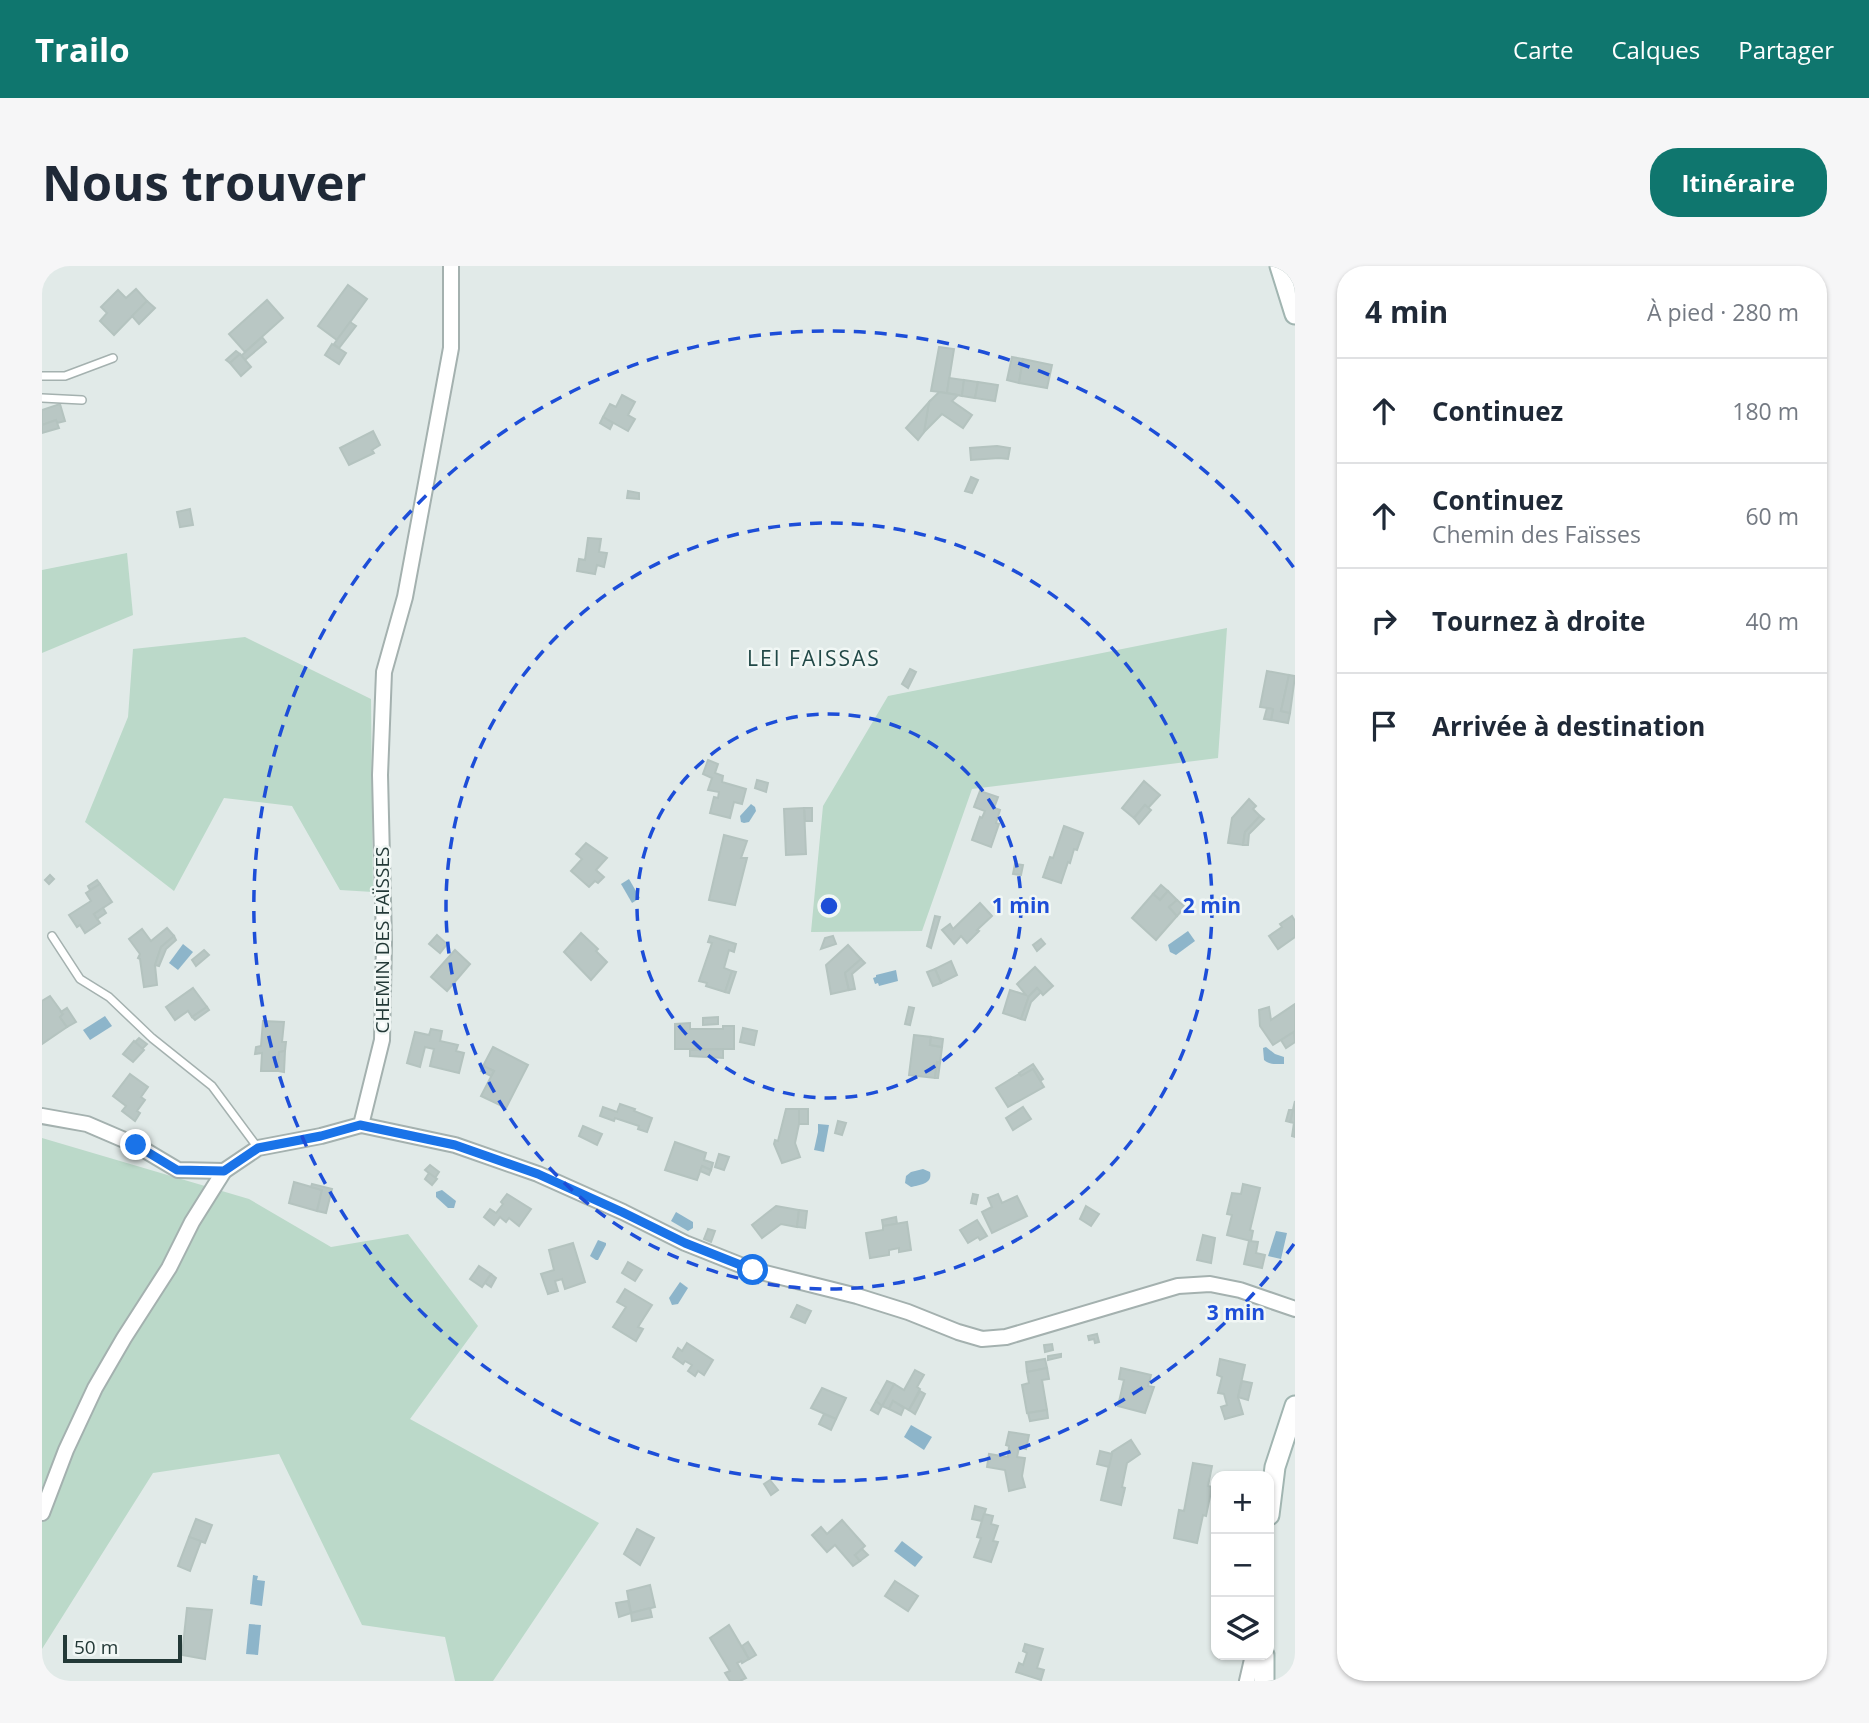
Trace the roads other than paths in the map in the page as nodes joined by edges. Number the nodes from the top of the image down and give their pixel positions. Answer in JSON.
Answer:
{"nodes":[{"id":1,"x":451,"y":266,"type":"edge"},
{"id":2,"x":1280,"y":266,"type":"edge"},
{"id":3,"x":1295,"y":314,"type":"edge"},
{"id":4,"x":113,"y":358,"type":"dead end"},
{"id":5,"x":42,"y":376,"type":"edge"},
{"id":6,"x":42,"y":398,"type":"edge"},
{"id":7,"x":82,"y":400,"type":"dead end"},
{"id":8,"x":52,"y":936,"type":"dead end"},
{"id":9,"x":42,"y":1116,"type":"edge"},
{"id":10,"x":360,"y":1125,"type":"junction"},
{"id":11,"x":258,"y":1148,"type":"junction"},
{"id":12,"x":224,"y":1171,"type":"junction"},
{"id":13,"x":1295,"y":1309,"type":"edge"},
{"id":14,"x":1295,"y":1406,"type":"edge"},
{"id":15,"x":1274,"y":1475,"type":"edge"},
{"id":16,"x":42,"y":1513,"type":"edge"},
{"id":17,"x":1252,"y":1660,"type":"edge"},
{"id":18,"x":1264,"y":1660,"type":"edge"},
{"id":19,"x":1247,"y":1681,"type":"edge"},
{"id":20,"x":1264,"y":1681,"type":"edge"}],
"edges":[{"from":1,"to":10,"type":"street","name":"CHEMIN DES FAÏSSES"},
{"from":2,"to":3,"type":"street"},
{"from":4,"to":5,"type":"lane"},
{"from":6,"to":7,"type":"lane"},
{"from":8,"to":11,"type":"lane"},
{"from":9,"to":12,"type":"street"},
{"from":10,"to":11,"type":"street"},
{"from":10,"to":13,"type":"street"},
{"from":11,"to":12,"type":"street"},
{"from":12,"to":16,"type":"street"},
{"from":14,"to":15,"type":"street"},
{"from":17,"to":19,"type":"street"},
{"from":18,"to":20,"type":"street"}]}
